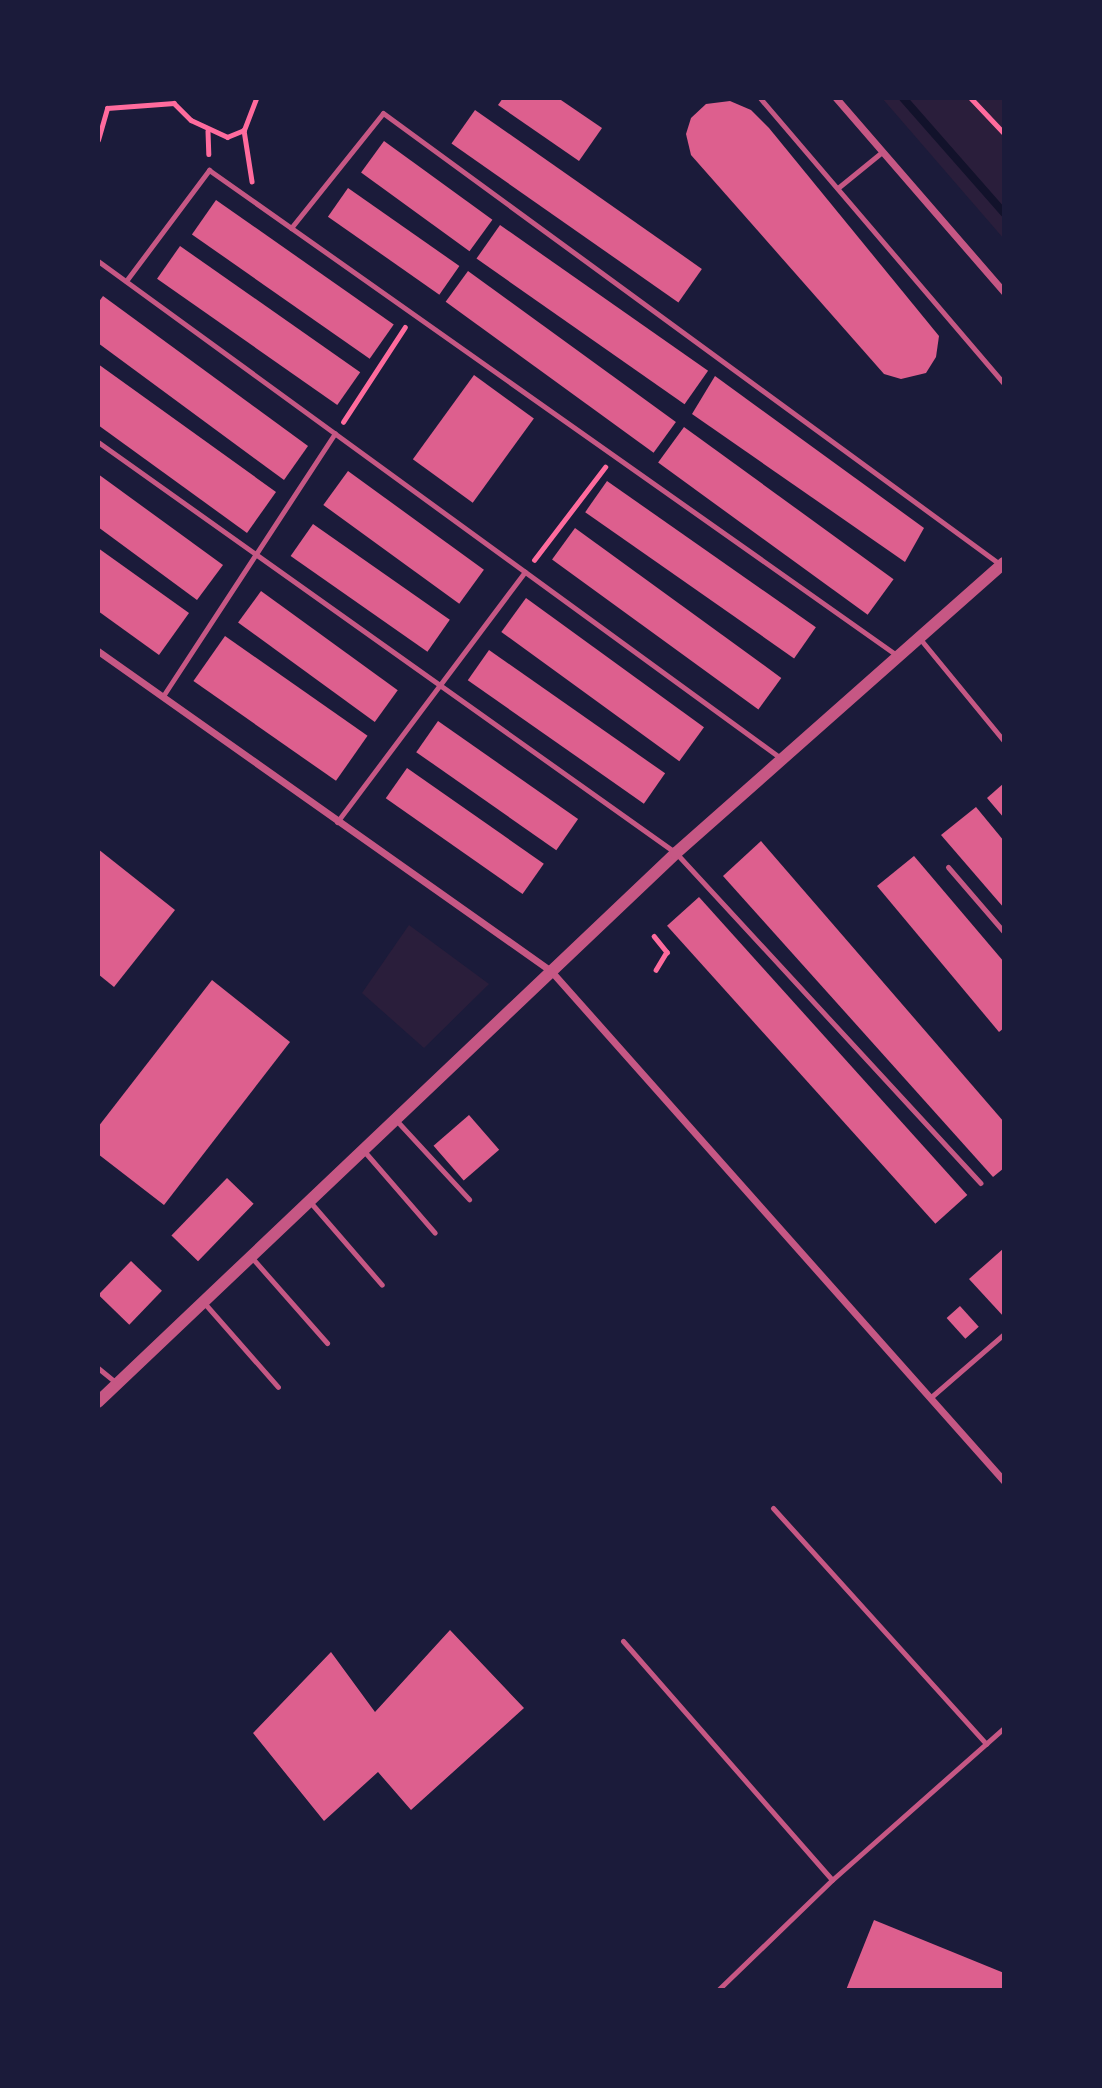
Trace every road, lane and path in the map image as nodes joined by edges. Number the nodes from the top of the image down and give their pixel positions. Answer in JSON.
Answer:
{"nodes":[{"id":1,"x":256,"y":98,"type":"edge"},
{"id":2,"x":760,"y":98,"type":"edge"},
{"id":3,"x":836,"y":98,"type":"edge"},
{"id":4,"x":971,"y":98,"type":"edge"},
{"id":5,"x":244,"y":130,"type":"junction"},
{"id":6,"x":208,"y":131,"type":"junction"},
{"id":7,"x":1004,"y":134,"type":"edge"},
{"id":8,"x":98,"y":140,"type":"edge"},
{"id":9,"x":883,"y":152,"type":"junction"},
{"id":10,"x":209,"y":170,"type":"junction"},
{"id":11,"x":839,"y":187,"type":"junction"},
{"id":12,"x":255,"y":202,"type":"junction"},
{"id":13,"x":291,"y":228,"type":"junction"},
{"id":14,"x":98,"y":261,"type":"edge"},
{"id":15,"x":127,"y":281,"type":"junction"},
{"id":16,"x":1004,"y":292,"type":"edge"},
{"id":17,"x":413,"y":314,"type":"junction"},
{"id":18,"x":1004,"y":384,"type":"edge"},
{"id":19,"x":335,"y":433,"type":"junction"},
{"id":20,"x":98,"y":442,"type":"edge"},
{"id":21,"x":613,"y":456,"type":"junction"},
{"id":22,"x":256,"y":554,"type":"junction"},
{"id":23,"x":1003,"y":564,"type":"edge"},
{"id":24,"x":525,"y":572,"type":"junction"},
{"id":25,"x":920,"y":640,"type":"junction"},
{"id":26,"x":98,"y":651,"type":"edge"},
{"id":27,"x":900,"y":658,"type":"junction"},
{"id":28,"x":440,"y":685,"type":"junction"},
{"id":29,"x":163,"y":696,"type":"junction"},
{"id":30,"x":1004,"y":741,"type":"edge"},
{"id":31,"x":782,"y":759,"type":"junction"},
{"id":32,"x":337,"y":822,"type":"junction"},
{"id":33,"x":676,"y":853,"type":"junction"},
{"id":34,"x":948,"y":867,"type":"dead end"},
{"id":35,"x":1004,"y":932,"type":"edge"},
{"id":36,"x":654,"y":936,"type":"dead end"},
{"id":37,"x":656,"y":970,"type":"dead end"},
{"id":38,"x":551,"y":971,"type":"junction"},
{"id":39,"x":396,"y":1120,"type":"junction"},
{"id":40,"x":364,"y":1151,"type":"junction"},
{"id":41,"x":979,"y":1183,"type":"dead end"},
{"id":42,"x":469,"y":1199,"type":"dead end"},
{"id":43,"x":311,"y":1203,"type":"junction"},
{"id":44,"x":435,"y":1233,"type":"dead end"},
{"id":45,"x":253,"y":1259,"type":"junction"},
{"id":46,"x":382,"y":1285,"type":"dead end"},
{"id":47,"x":206,"y":1305,"type":"junction"},
{"id":48,"x":1004,"y":1334,"type":"edge"},
{"id":49,"x":327,"y":1343,"type":"dead end"},
{"id":50,"x":98,"y":1368,"type":"edge"},
{"id":51,"x":118,"y":1384,"type":"junction"},
{"id":52,"x":278,"y":1387,"type":"dead end"},
{"id":53,"x":930,"y":1398,"type":"junction"},
{"id":54,"x":98,"y":1402,"type":"edge"},
{"id":55,"x":1004,"y":1481,"type":"edge"},
{"id":56,"x":773,"y":1508,"type":"dead end"},
{"id":57,"x":622,"y":1642,"type":"dead end"},
{"id":58,"x":1004,"y":1728,"type":"edge"},
{"id":59,"x":986,"y":1744,"type":"junction"},
{"id":60,"x":832,"y":1880,"type":"junction"},
{"id":61,"x":718,"y":1990,"type":"edge"}],
"edges":[{"from":1,"to":5,"type":"path"},
{"from":2,"to":11,"type":"lane"},
{"from":3,"to":9,"type":"street"},
{"from":4,"to":7,"type":"path"},
{"from":5,"to":6,"type":"path"},
{"from":5,"to":12,"type":"path"},
{"from":6,"to":8,"type":"path"},
{"from":6,"to":10,"type":"path"},
{"from":9,"to":11,"type":"lane"},
{"from":9,"to":16,"type":"street"},
{"from":10,"to":12,"type":"lane"},
{"from":10,"to":15,"type":"lane"},
{"from":11,"to":18,"type":"lane"},
{"from":12,"to":13,"type":"lane"},
{"from":13,"to":17,"type":"lane"},
{"from":13,"to":23,"type":"lane"},
{"from":14,"to":15,"type":"lane"},
{"from":15,"to":19,"type":"lane"},
{"from":17,"to":19,"type":"path"},
{"from":17,"to":21,"type":"lane"},
{"from":19,"to":22,"type":"lane"},
{"from":19,"to":24,"type":"lane"},
{"from":20,"to":22,"type":"lane"},
{"from":21,"to":24,"type":"path"},
{"from":21,"to":27,"type":"lane"},
{"from":22,"to":28,"type":"lane"},
{"from":22,"to":29,"type":"lane"},
{"from":23,"to":25,"type":"street"},
{"from":24,"to":28,"type":"lane"},
{"from":24,"to":31,"type":"lane"},
{"from":25,"to":27,"type":"street"},
{"from":25,"to":30,"type":"lane"},
{"from":26,"to":29,"type":"street"},
{"from":27,"to":31,"type":"street"},
{"from":28,"to":32,"type":"lane"},
{"from":28,"to":33,"type":"lane"},
{"from":29,"to":32,"type":"street"},
{"from":31,"to":33,"type":"street"},
{"from":32,"to":38,"type":"street"},
{"from":33,"to":38,"type":"street"},
{"from":33,"to":41,"type":"lane"},
{"from":34,"to":35,"type":"lane"},
{"from":36,"to":37,"type":"path"},
{"from":38,"to":39,"type":"street"},
{"from":38,"to":53,"type":"street"},
{"from":39,"to":40,"type":"street"},
{"from":39,"to":42,"type":"lane"},
{"from":40,"to":43,"type":"street"},
{"from":40,"to":44,"type":"lane"},
{"from":43,"to":45,"type":"street"},
{"from":43,"to":46,"type":"lane"},
{"from":45,"to":47,"type":"street"},
{"from":45,"to":49,"type":"lane"},
{"from":47,"to":51,"type":"street"},
{"from":47,"to":52,"type":"lane"},
{"from":48,"to":53,"type":"lane"},
{"from":50,"to":51,"type":"lane"},
{"from":51,"to":54,"type":"street"},
{"from":53,"to":55,"type":"street"},
{"from":56,"to":59,"type":"lane"},
{"from":57,"to":60,"type":"lane"},
{"from":58,"to":59,"type":"lane"},
{"from":59,"to":60,"type":"lane"},
{"from":60,"to":61,"type":"lane"}]}
